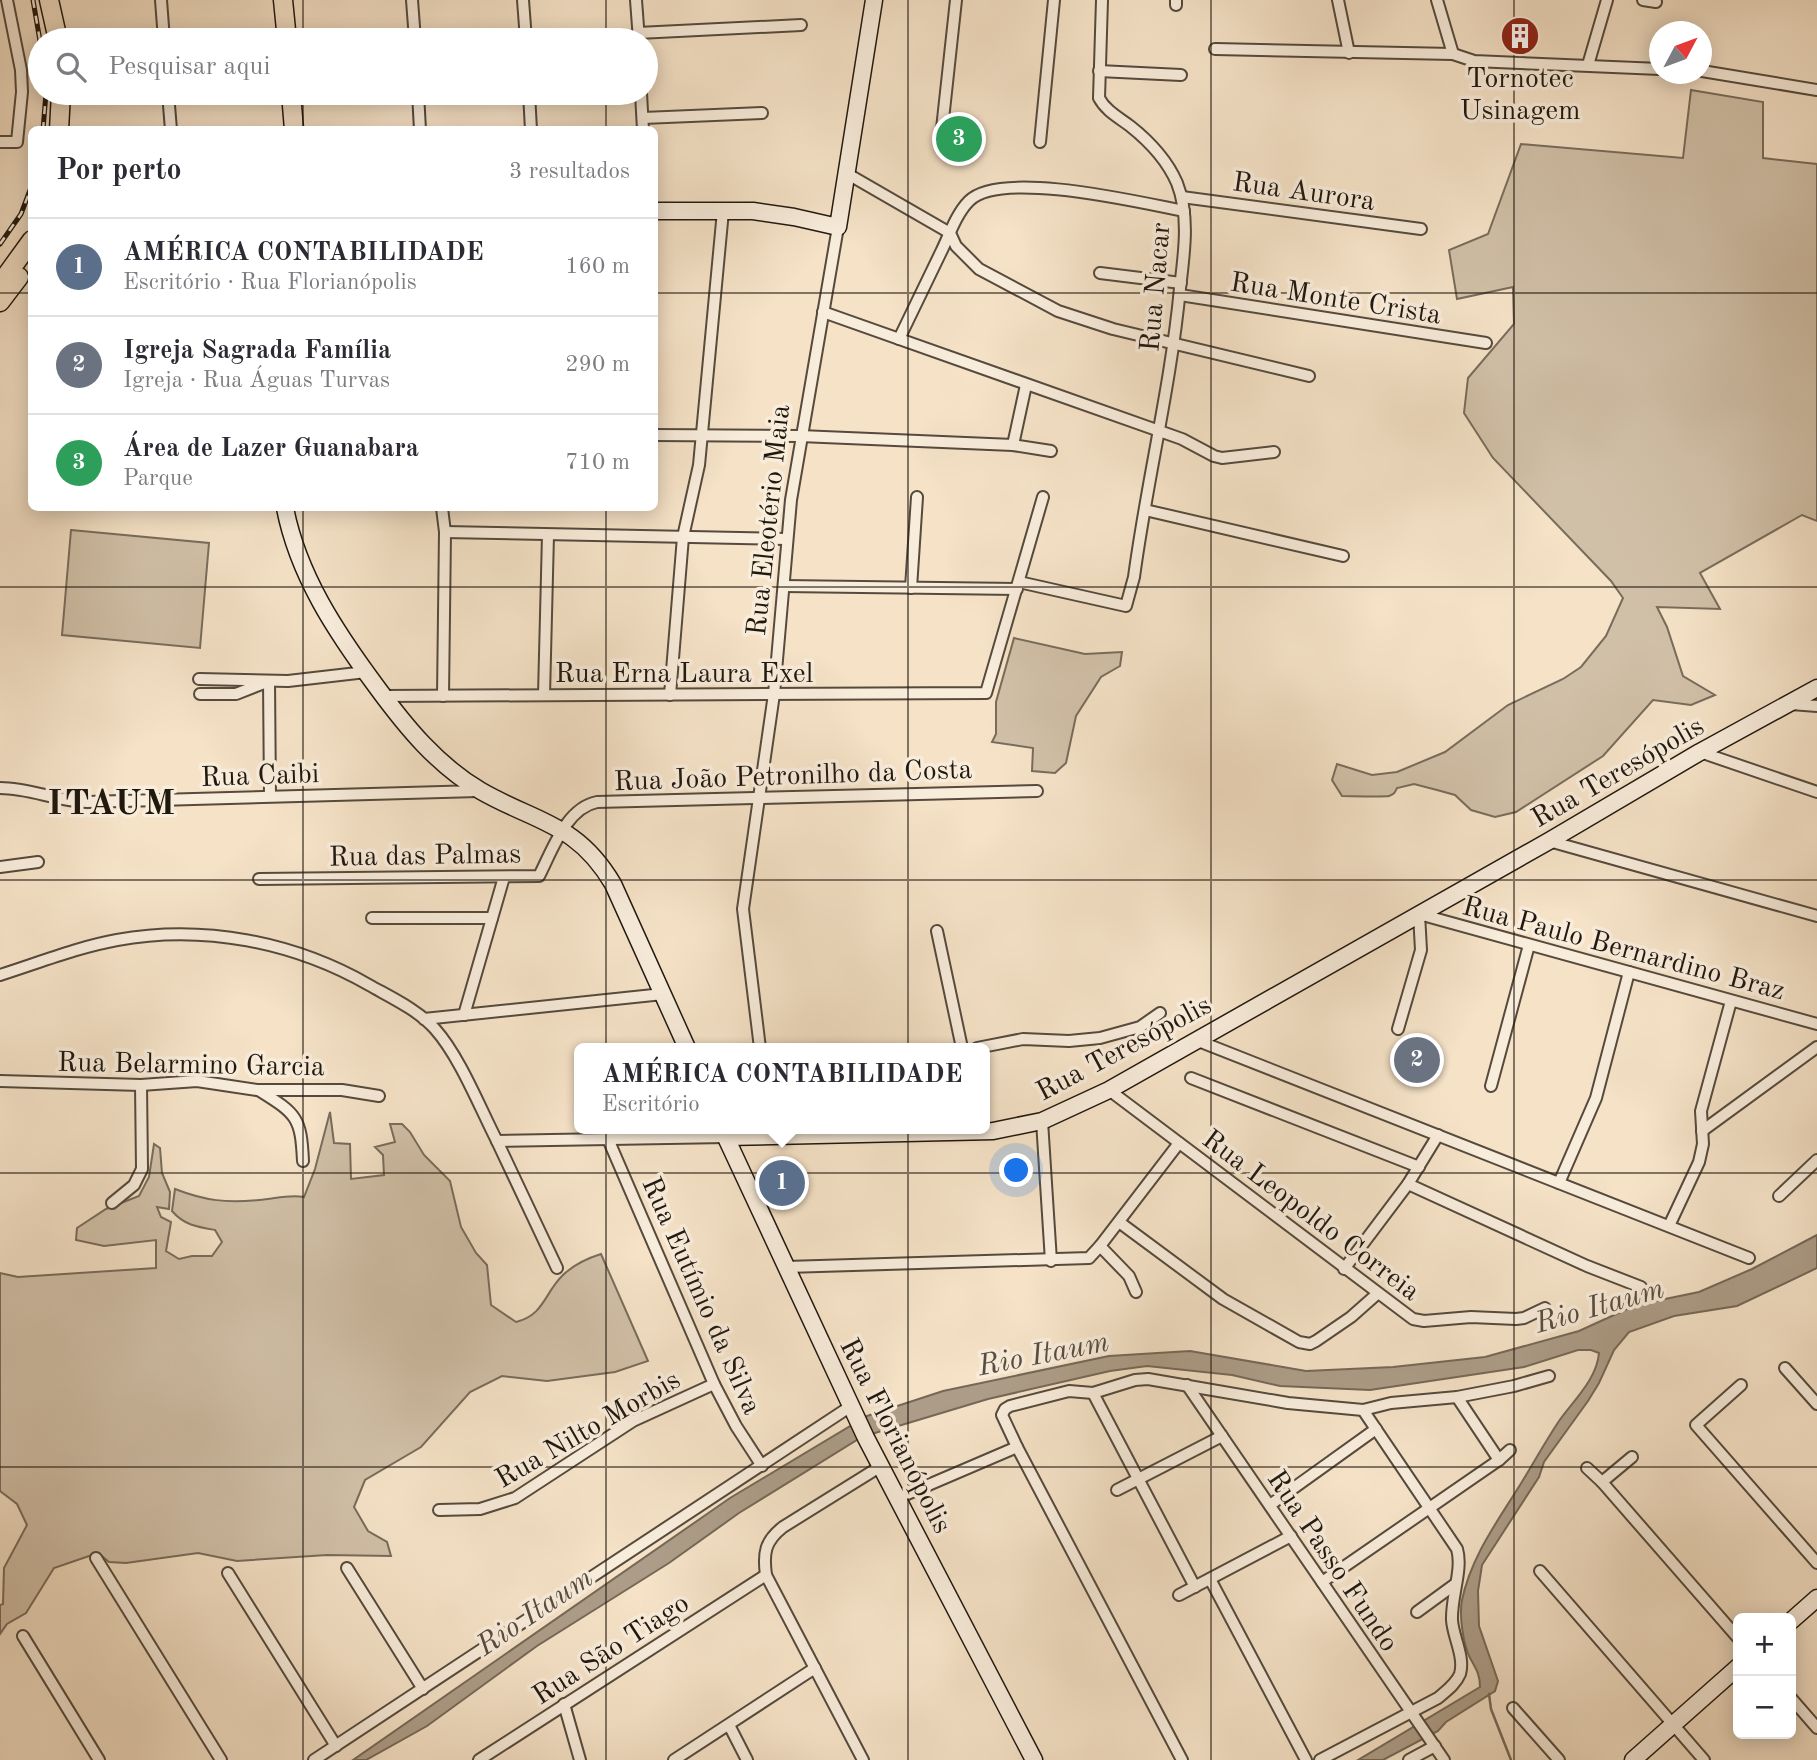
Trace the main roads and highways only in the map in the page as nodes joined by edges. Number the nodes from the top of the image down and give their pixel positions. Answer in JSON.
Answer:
{"nodes":[{"id":1,"x":48,"y":0,"type":"edge"},
{"id":2,"x":284,"y":0,"type":"edge"},
{"id":3,"x":874,"y":0,"type":"edge"},
{"id":4,"x":55,"y":28,"type":"edge"},
{"id":5,"x":286,"y":28,"type":"edge"},
{"id":6,"x":61,"y":105,"type":"edge"},
{"id":7,"x":292,"y":105,"type":"edge"},
{"id":8,"x":60,"y":126,"type":"edge"},
{"id":9,"x":294,"y":126,"type":"edge"},
{"id":10,"x":658,"y":211,"type":"edge"},
{"id":11,"x":28,"y":246,"type":"edge"},
{"id":12,"x":28,"y":266,"type":"edge"},
{"id":13,"x":0,"y":284,"type":"edge"},
{"id":14,"x":0,"y":302,"type":"edge"},
{"id":15,"x":286,"y":511,"type":"edge"},
{"id":16,"x":1817,"y":688,"type":"edge"},
{"id":17,"x":685,"y":1043,"type":"edge"},
{"id":18,"x":990,"y":1130,"type":"edge"},
{"id":19,"x":724,"y":1134,"type":"edge"},
{"id":20,"x":1817,"y":1598,"type":"edge"},
{"id":21,"x":1796,"y":1617,"type":"edge"},
{"id":22,"x":1733,"y":1671,"type":"edge"},
{"id":23,"x":1034,"y":1760,"type":"edge"},
{"id":24,"x":1633,"y":1760,"type":"edge"}],
"edges":[{"from":1,"to":4,"type":"main road"},
{"from":2,"to":5,"type":"main road"},
{"from":3,"to":10,"type":"main road","name":"Rua Eleotério Maia"},
{"from":6,"to":8,"type":"main road"},
{"from":7,"to":9,"type":"main road"},
{"from":11,"to":13,"type":"main road"},
{"from":12,"to":14,"type":"main road"},
{"from":15,"to":17,"type":"main road"},
{"from":16,"to":18,"type":"main road","name":"Rua Teresópolis"},
{"from":19,"to":23,"type":"main road","name":"Rua Florianópolis"},
{"from":20,"to":21,"type":"main road"},
{"from":22,"to":24,"type":"main road"}]}
